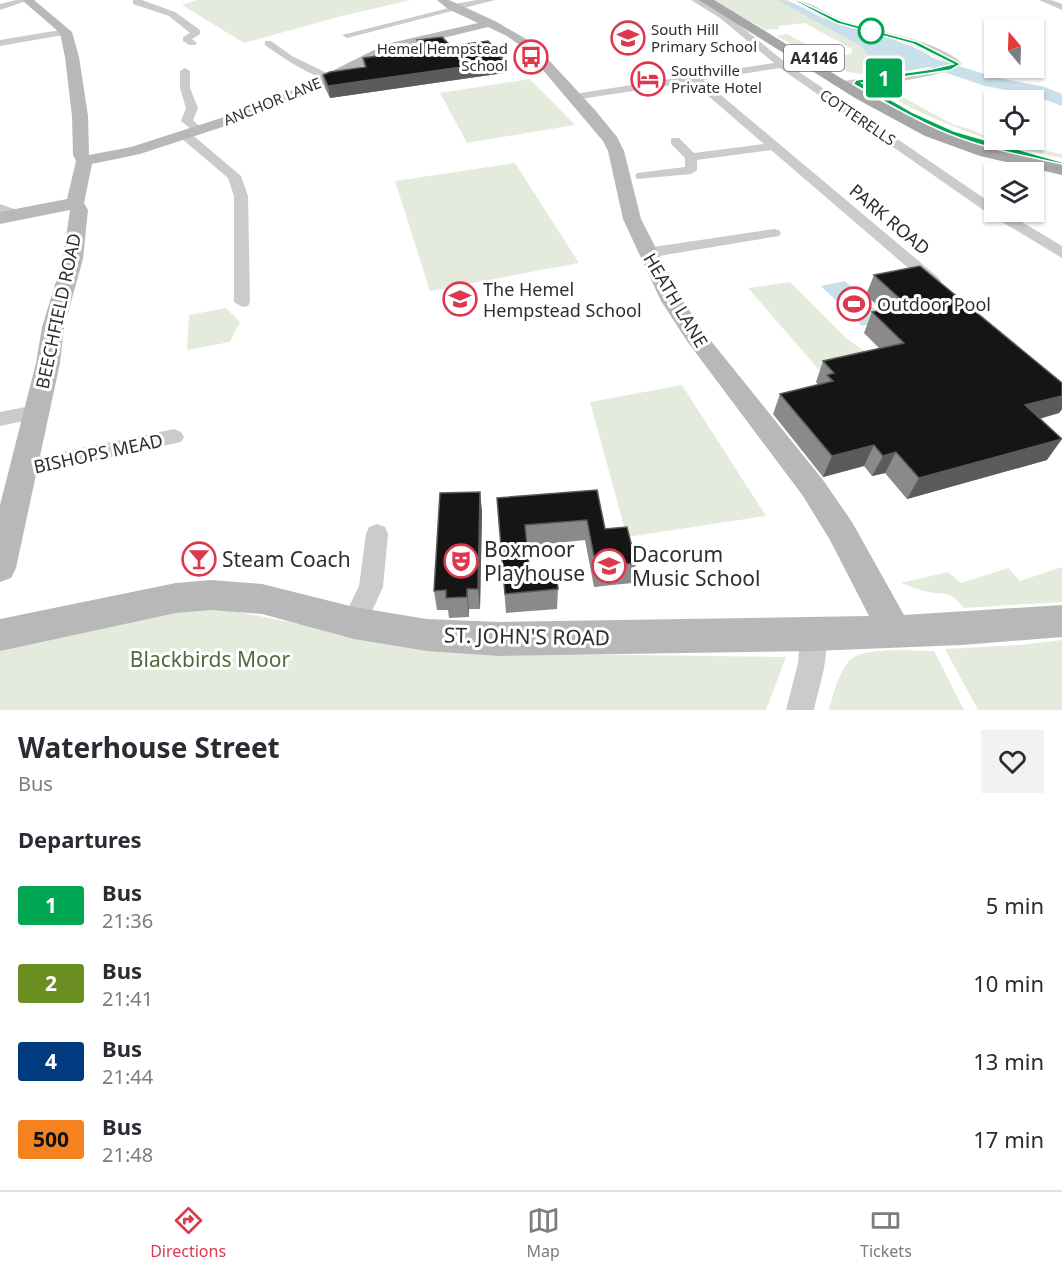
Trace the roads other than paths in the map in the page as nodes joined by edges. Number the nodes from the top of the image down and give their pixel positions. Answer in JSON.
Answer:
{"nodes":[{"id":1,"x":26,"y":0,"type":"edge"},
{"id":2,"x":138,"y":0,"type":"edge"},
{"id":3,"x":491,"y":0,"type":"edge"},
{"id":4,"x":695,"y":0,"type":"edge"},
{"id":5,"x":705,"y":0,"type":"edge"},
{"id":6,"x":796,"y":0,"type":"edge"},
{"id":7,"x":1043,"y":0,"type":"edge"},
{"id":8,"x":450,"y":5,"type":"edge"},
{"id":9,"x":0,"y":7,"type":"edge"},
{"id":10,"x":1062,"y":7,"type":"edge"},
{"id":11,"x":491,"y":23,"type":"junction"},
{"id":12,"x":66,"y":32,"type":"junction"},
{"id":13,"x":347,"y":36,"type":"dead end"},
{"id":14,"x":0,"y":43,"type":"edge"},
{"id":15,"x":192,"y":43,"type":"dead end"},
{"id":16,"x":268,"y":43,"type":"dead end"},
{"id":17,"x":782,"y":65,"type":"junction"},
{"id":18,"x":185,"y":71,"type":"dead end"},
{"id":19,"x":330,"y":77,"type":"junction"},
{"id":20,"x":694,"y":78,"type":"junction"},
{"id":21,"x":849,"y":83,"type":"junction"},
{"id":22,"x":574,"y":97,"type":"junction"},
{"id":23,"x":191,"y":133,"type":"junction"},
{"id":24,"x":675,"y":141,"type":"dead end"},
{"id":25,"x":774,"y":146,"type":"junction"},
{"id":26,"x":691,"y":157,"type":"junction"},
{"id":27,"x":84,"y":161,"type":"junction"},
{"id":28,"x":1062,"y":162,"type":"edge"},
{"id":29,"x":1062,"y":169,"type":"edge"},
{"id":30,"x":642,"y":176,"type":"dead end"},
{"id":31,"x":75,"y":203,"type":"junction"},
{"id":32,"x":984,"y":203,"type":"edge"},
{"id":33,"x":5,"y":213,"type":"edge"},
{"id":34,"x":1013,"y":222,"type":"edge"},
{"id":35,"x":774,"y":233,"type":"dead end"},
{"id":36,"x":647,"y":253,"type":"junction"},
{"id":37,"x":1062,"y":253,"type":"edge"},
{"id":38,"x":941,"y":287,"type":"edge"},
{"id":39,"x":242,"y":302,"type":"dead end"},
{"id":40,"x":36,"y":412,"type":"junction"},
{"id":41,"x":0,"y":419,"type":"edge"},
{"id":42,"x":174,"y":437,"type":"dead end"},
{"id":43,"x":23,"y":468,"type":"junction"},
{"id":44,"x":377,"y":534,"type":"dead end"},
{"id":45,"x":0,"y":568,"type":"edge"},
{"id":46,"x":1062,"y":621,"type":"edge"},
{"id":47,"x":354,"y":623,"type":"junction"},
{"id":48,"x":894,"y":631,"type":"junction"},
{"id":49,"x":0,"y":635,"type":"edge"},
{"id":50,"x":813,"y":635,"type":"junction"},
{"id":51,"x":800,"y":710,"type":"edge"}],
"edges":[{"from":1,"to":9,"type":"street"},
{"from":1,"to":12,"type":"street"},
{"from":2,"to":15,"type":"street"},
{"from":3,"to":8,"type":"street"},
{"from":4,"to":17,"type":"street","name":"COTTERELLS"},
{"from":5,"to":21,"type":"main road","number":"A4146"},
{"from":6,"to":21,"type":"street"},
{"from":7,"to":10,"type":"street"},
{"from":8,"to":11,"type":"street","name":"HEATH LANE"},
{"from":8,"to":13,"type":"street"},
{"from":11,"to":19,"type":"street","name":"ANCHOR LANE"},
{"from":11,"to":22,"type":"street","name":"HEATH LANE"},
{"from":12,"to":14,"type":"street"},
{"from":12,"to":27,"type":"street","name":"BEECHFIELD ROAD"},
{"from":16,"to":19,"type":"street"},
{"from":17,"to":20,"type":"street"},
{"from":17,"to":32,"type":"street","name":"COTTERELLS"},
{"from":18,"to":23,"type":"street"},
{"from":19,"to":23,"type":"street","name":"ANCHOR LANE"},
{"from":20,"to":22,"type":"street"},
{"from":20,"to":25,"type":"street","name":"PARK ROAD"},
{"from":21,"to":28,"type":"main road","number":"A4146"},
{"from":21,"to":29,"type":"main road","number":"A4146"},
{"from":22,"to":36,"type":"street","name":"HEATH LANE"},
{"from":23,"to":27,"type":"street","name":"ANCHOR LANE"},
{"from":23,"to":39,"type":"street"},
{"from":24,"to":26,"type":"street"},
{"from":25,"to":26,"type":"street"},
{"from":25,"to":38,"type":"street","name":"PARK ROAD"},
{"from":26,"to":30,"type":"street"},
{"from":27,"to":31,"type":"street","name":"BEECHFIELD ROAD"},
{"from":31,"to":33,"type":"street"},
{"from":31,"to":40,"type":"street","name":"BEECHFIELD ROAD"},
{"from":34,"to":37,"type":"street","name":"COTTERELLS"},
{"from":35,"to":36,"type":"street"},
{"from":36,"to":48,"type":"street","name":"HEATH LANE"},
{"from":40,"to":41,"type":"street"},
{"from":40,"to":43,"type":"street","name":"BEECHFIELD ROAD"},
{"from":42,"to":43,"type":"street","name":"BISHOPS MEAD"},
{"from":43,"to":45,"type":"street","name":"BEECHFIELD ROAD"},
{"from":44,"to":47,"type":"street"},
{"from":46,"to":48,"type":"street","name":"ST. JOHN'S ROAD"},
{"from":47,"to":49,"type":"street","name":"ST. JOHN'S ROAD"},
{"from":47,"to":50,"type":"street","name":"ST. JOHN'S ROAD"},
{"from":48,"to":50,"type":"street","name":"ST. JOHN'S ROAD"},
{"from":50,"to":51,"type":"street"}]}
